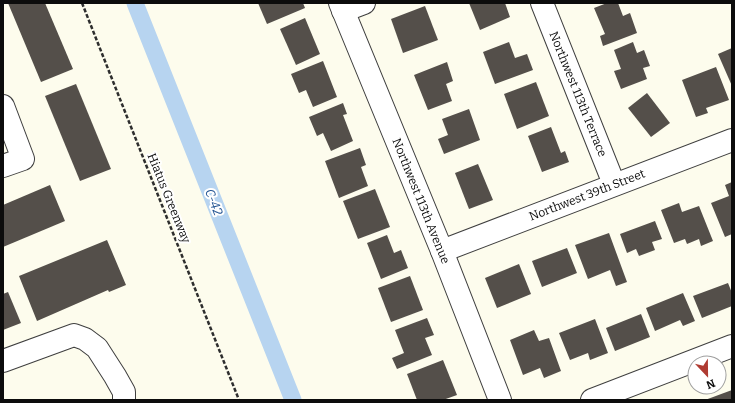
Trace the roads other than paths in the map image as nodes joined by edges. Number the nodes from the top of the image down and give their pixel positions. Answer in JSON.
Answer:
{"nodes":[{"id":1,"x":364,"y":3,"type":"edge"},
{"id":2,"x":542,"y":3,"type":"edge"},
{"id":3,"x":342,"y":7,"type":"edge"},
{"id":4,"x":3,"y":106,"type":"edge"},
{"id":5,"x":732,"y":140,"type":"edge"},
{"id":6,"x":13,"y":162,"type":"edge"},
{"id":7,"x":614,"y":184,"type":"junction"},
{"id":8,"x":442,"y":251,"type":"junction"},
{"id":9,"x":732,"y":346,"type":"edge"},
{"id":10,"x":3,"y":361,"type":"edge"},
{"id":11,"x":124,"y":400,"type":"edge"},
{"id":12,"x":500,"y":400,"type":"edge"},
{"id":13,"x":592,"y":400,"type":"edge"}],
"edges":[{"from":1,"to":3,"type":"street"},
{"from":2,"to":7,"type":"street","name":"Northwest 113th Terrace"},
{"from":3,"to":8,"type":"street","name":"Northwest 113th Avenue"},
{"from":4,"to":6,"type":"street"},
{"from":5,"to":7,"type":"street","name":"Northwest 39th Street"},
{"from":7,"to":8,"type":"street","name":"Northwest 39th Street"},
{"from":8,"to":12,"type":"street","name":"Northwest 113th Avenue"},
{"from":9,"to":13,"type":"street"},
{"from":10,"to":11,"type":"street"}]}
